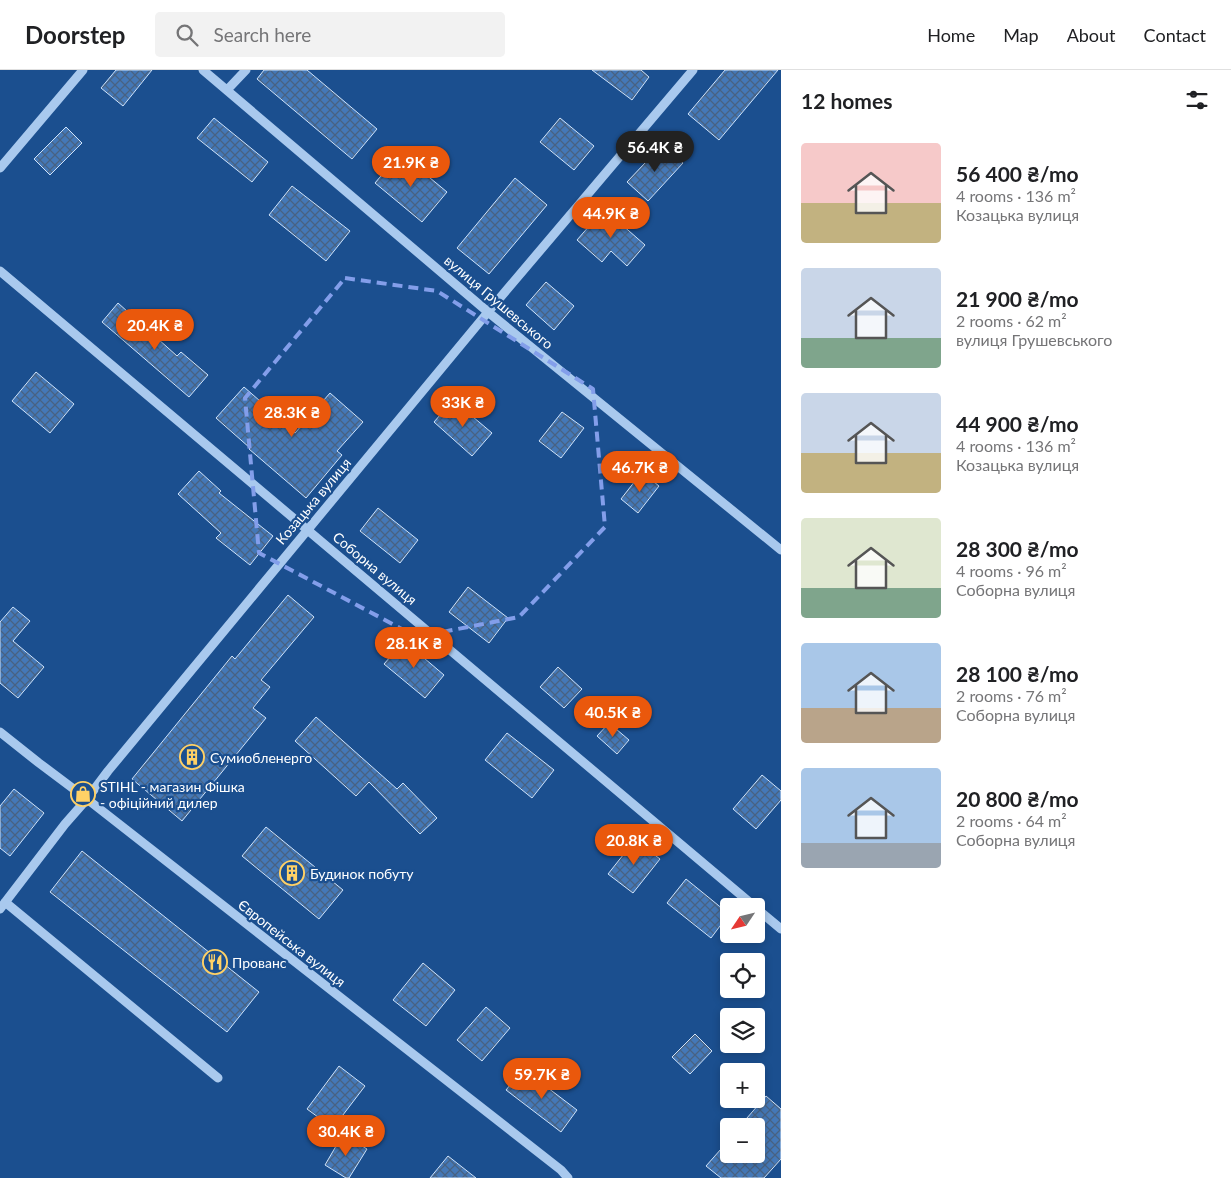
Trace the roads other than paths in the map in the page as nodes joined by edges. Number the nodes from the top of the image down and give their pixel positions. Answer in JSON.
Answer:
{"nodes":[{"id":1,"x":83,"y":70,"type":"edge"},
{"id":2,"x":203,"y":70,"type":"edge"},
{"id":3,"x":246,"y":70,"type":"edge"},
{"id":4,"x":693,"y":70,"type":"edge"},
{"id":5,"x":226,"y":90,"type":"junction"},
{"id":6,"x":0,"y":168,"type":"edge"},
{"id":7,"x":0,"y":271,"type":"edge"},
{"id":8,"x":488,"y":312,"type":"junction"},
{"id":9,"x":308,"y":530,"type":"junction"},
{"id":10,"x":781,"y":550,"type":"edge"},
{"id":11,"x":0,"y":732,"type":"edge"},
{"id":12,"x":88,"y":799,"type":"junction"},
{"id":13,"x":744,"y":898,"type":"edge"},
{"id":14,"x":3,"y":906,"type":"edge"},
{"id":15,"x":765,"y":915,"type":"edge"},
{"id":16,"x":781,"y":929,"type":"edge"},
{"id":17,"x":218,"y":1078,"type":"dead end"},
{"id":18,"x":562,"y":1174,"type":"edge"},
{"id":19,"x":568,"y":1178,"type":"edge"}],
"edges":[{"from":1,"to":6,"type":"street"},
{"from":2,"to":5,"type":"street","name":"вулиця Грушевського"},
{"from":3,"to":5,"type":"street"},
{"from":4,"to":8,"type":"street","name":"Козацька вулиця"},
{"from":5,"to":8,"type":"street","name":"вулиця Грушевського"},
{"from":7,"to":9,"type":"street","name":"Соборна вулиця"},
{"from":8,"to":9,"type":"street","name":"Козацька вулиця"},
{"from":8,"to":10,"type":"street","name":"вулиця Грушевського"},
{"from":9,"to":12,"type":"street","name":"Козацька вулиця"},
{"from":9,"to":13,"type":"street","name":"Соборна вулиця"},
{"from":11,"to":12,"type":"street","name":"Європейська вулиця"},
{"from":12,"to":14,"type":"street","name":"Козацька вулиця"},
{"from":12,"to":18,"type":"street","name":"Європейська вулиця"},
{"from":14,"to":17,"type":"street"},
{"from":15,"to":16,"type":"street","name":"Соборна вулиця"},
{"from":18,"to":19,"type":"street","name":"Європейська вулиця"}]}
